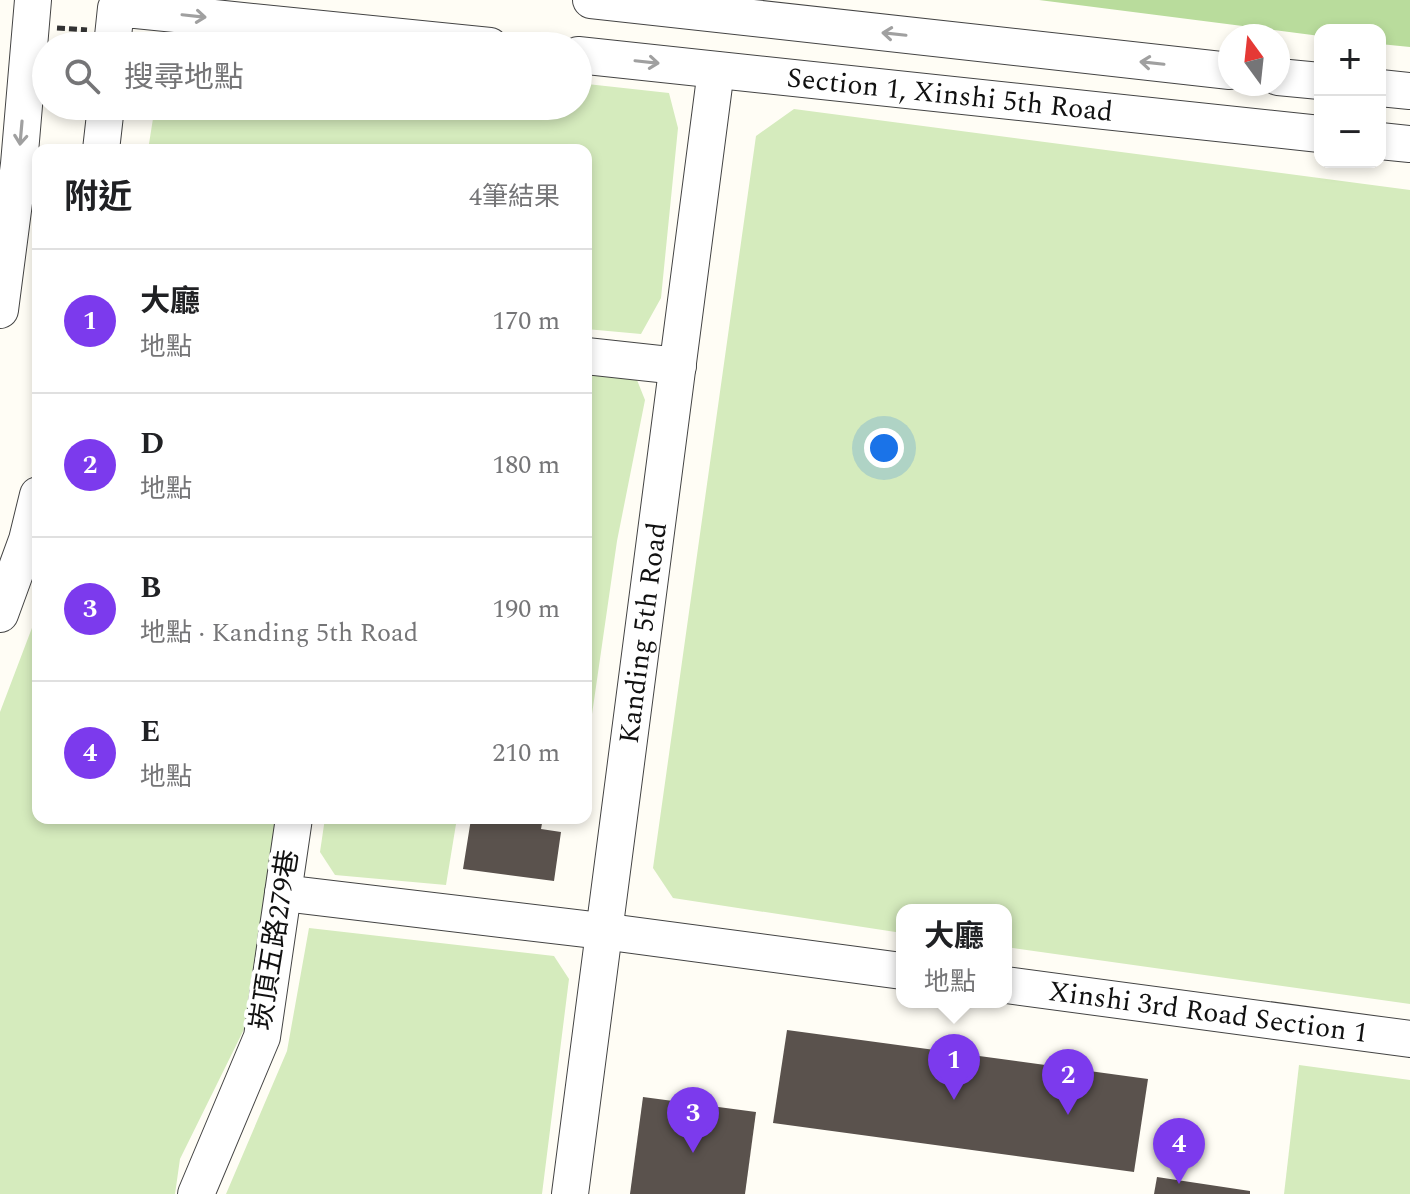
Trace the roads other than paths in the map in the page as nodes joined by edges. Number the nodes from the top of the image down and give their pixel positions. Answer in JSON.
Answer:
{"nodes":[{"id":1,"x":33,"y":0,"type":"edge"},
{"id":2,"x":591,"y":0,"type":"edge"},
{"id":3,"x":113,"y":32,"type":"edge"},
{"id":4,"x":352,"y":32,"type":"edge"},
{"id":5,"x":592,"y":57,"type":"edge"},
{"id":6,"x":716,"y":70,"type":"junction"},
{"id":7,"x":1218,"y":70,"type":"edge"},
{"id":8,"x":1290,"y":78,"type":"edge"},
{"id":9,"x":1314,"y":80,"type":"edge"},
{"id":10,"x":1386,"y":89,"type":"edge"},
{"id":11,"x":1410,"y":91,"type":"edge"},
{"id":12,"x":104,"y":120,"type":"edge"},
{"id":13,"x":1314,"y":133,"type":"edge"},
{"id":14,"x":1386,"y":142,"type":"edge"},
{"id":15,"x":102,"y":144,"type":"edge"},
{"id":16,"x":1410,"y":144,"type":"edge"},
{"id":17,"x":0,"y":310,"type":"edge"},
{"id":18,"x":592,"y":357,"type":"edge"},
{"id":19,"x":678,"y":366,"type":"junction"},
{"id":20,"x":32,"y":520,"type":"edge"},
{"id":21,"x":0,"y":614,"type":"edge"},
{"id":22,"x":293,"y":824,"type":"edge"},
{"id":23,"x":283,"y":893,"type":"junction"},
{"id":24,"x":602,"y":931,"type":"junction"},
{"id":25,"x":896,"y":970,"type":"edge"},
{"id":26,"x":1012,"y":986,"type":"edge"},
{"id":27,"x":1410,"y":1039,"type":"edge"},
{"id":28,"x":196,"y":1194,"type":"edge"},
{"id":29,"x":570,"y":1194,"type":"edge"}],
"edges":[{"from":1,"to":17,"type":"street","one_way":true},
{"from":7,"to":2,"type":"street","name":"Section 1, Xinshi 5th Road","one_way":true},
{"from":3,"to":4,"type":"street","one_way":true},
{"from":5,"to":6,"type":"street","name":"Section 1, Xinshi 5th Road","one_way":true},
{"from":6,"to":13,"type":"street","name":"Section 1, Xinshi 5th Road"},
{"from":6,"to":19,"type":"street","name":"Kanding 5th Road"},
{"from":8,"to":9,"type":"street"},
{"from":10,"to":11,"type":"street"},
{"from":12,"to":15,"type":"street"},
{"from":14,"to":16,"type":"street"},
{"from":18,"to":19,"type":"street"},
{"from":19,"to":24,"type":"street","name":"Kanding 5th Road"},
{"from":20,"to":21,"type":"street"},
{"from":22,"to":23,"type":"street","name":"崁頂五路279巷"},
{"from":23,"to":24,"type":"street"},
{"from":23,"to":28,"type":"street","name":"崁頂五路279巷"},
{"from":24,"to":25,"type":"street"},
{"from":24,"to":29,"type":"street","name":"Kanding 5th Road"},
{"from":26,"to":27,"type":"street","name":"Xinshi 3rd Road Section 1"}]}
